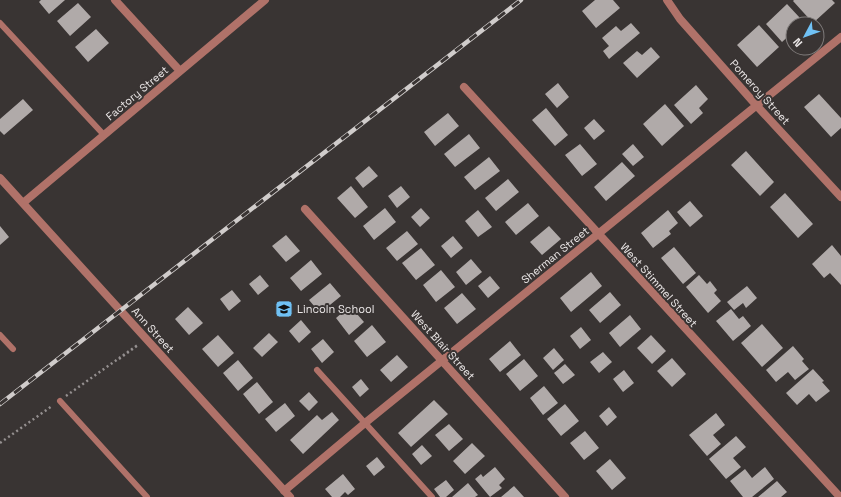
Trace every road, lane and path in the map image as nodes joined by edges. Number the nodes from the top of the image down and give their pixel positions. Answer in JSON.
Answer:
{"nodes":[{"id":1,"x":116,"y":0,"type":"edge"},
{"id":2,"x":265,"y":0,"type":"edge"},
{"id":3,"x":667,"y":0,"type":"edge"},
{"id":4,"x":0,"y":23,"type":"edge"},
{"id":5,"x":841,"y":37,"type":"edge"},
{"id":6,"x":180,"y":71,"type":"junction"},
{"id":7,"x":464,"y":87,"type":"dead end"},
{"id":8,"x":757,"y":106,"type":"junction"},
{"id":9,"x":104,"y":135,"type":"junction"},
{"id":10,"x":0,"y":178,"type":"edge"},
{"id":11,"x":841,"y":197,"type":"edge"},
{"id":12,"x":22,"y":203,"type":"junction"},
{"id":13,"x":305,"y":209,"type":"dead end"},
{"id":14,"x":598,"y":234,"type":"junction"},
{"id":15,"x":0,"y":335,"type":"edge"},
{"id":16,"x":146,"y":340,"type":"junction"},
{"id":17,"x":13,"y":349,"type":"dead end"},
{"id":18,"x":442,"y":361,"type":"junction"},
{"id":19,"x":317,"y":370,"type":"dead end"},
{"id":20,"x":60,"y":401,"type":"dead end"},
{"id":21,"x":365,"y":423,"type":"junction"},
{"id":22,"x":287,"y":494,"type":"edge"},
{"id":23,"x":147,"y":497,"type":"edge"},
{"id":24,"x":432,"y":497,"type":"edge"},
{"id":25,"x":564,"y":497,"type":"edge"},
{"id":26,"x":840,"y":497,"type":"edge"}],
"edges":[{"from":1,"to":6,"type":"street"},
{"from":2,"to":6,"type":"street","name":"Factory Street"},
{"from":3,"to":8,"type":"street","name":"Pomeroy Street"},
{"from":4,"to":9,"type":"lane"},
{"from":5,"to":8,"type":"street","name":"Sherman Street"},
{"from":6,"to":9,"type":"street","name":"Factory Street"},
{"from":7,"to":14,"type":"street","name":"West Stimmel Street"},
{"from":8,"to":11,"type":"street","name":"Pomeroy Street"},
{"from":8,"to":14,"type":"street","name":"Sherman Street"},
{"from":9,"to":12,"type":"street","name":"Factory Street"},
{"from":10,"to":12,"type":"street","name":"Ann Street"},
{"from":12,"to":16,"type":"street","name":"Ann Street"},
{"from":13,"to":18,"type":"street","name":"West Blair Street"},
{"from":14,"to":18,"type":"street","name":"Sherman Street"},
{"from":14,"to":26,"type":"street","name":"West Stimmel Street"},
{"from":15,"to":17,"type":"lane"},
{"from":16,"to":16,"type":"path"},
{"from":16,"to":22,"type":"street","name":"Ann Street"},
{"from":18,"to":21,"type":"street","name":"Sherman Street"},
{"from":18,"to":25,"type":"street","name":"West Blair Street"},
{"from":19,"to":21,"type":"lane"},
{"from":20,"to":23,"type":"lane"},
{"from":21,"to":22,"type":"street","name":"Sherman Street"},
{"from":21,"to":24,"type":"lane"}]}
